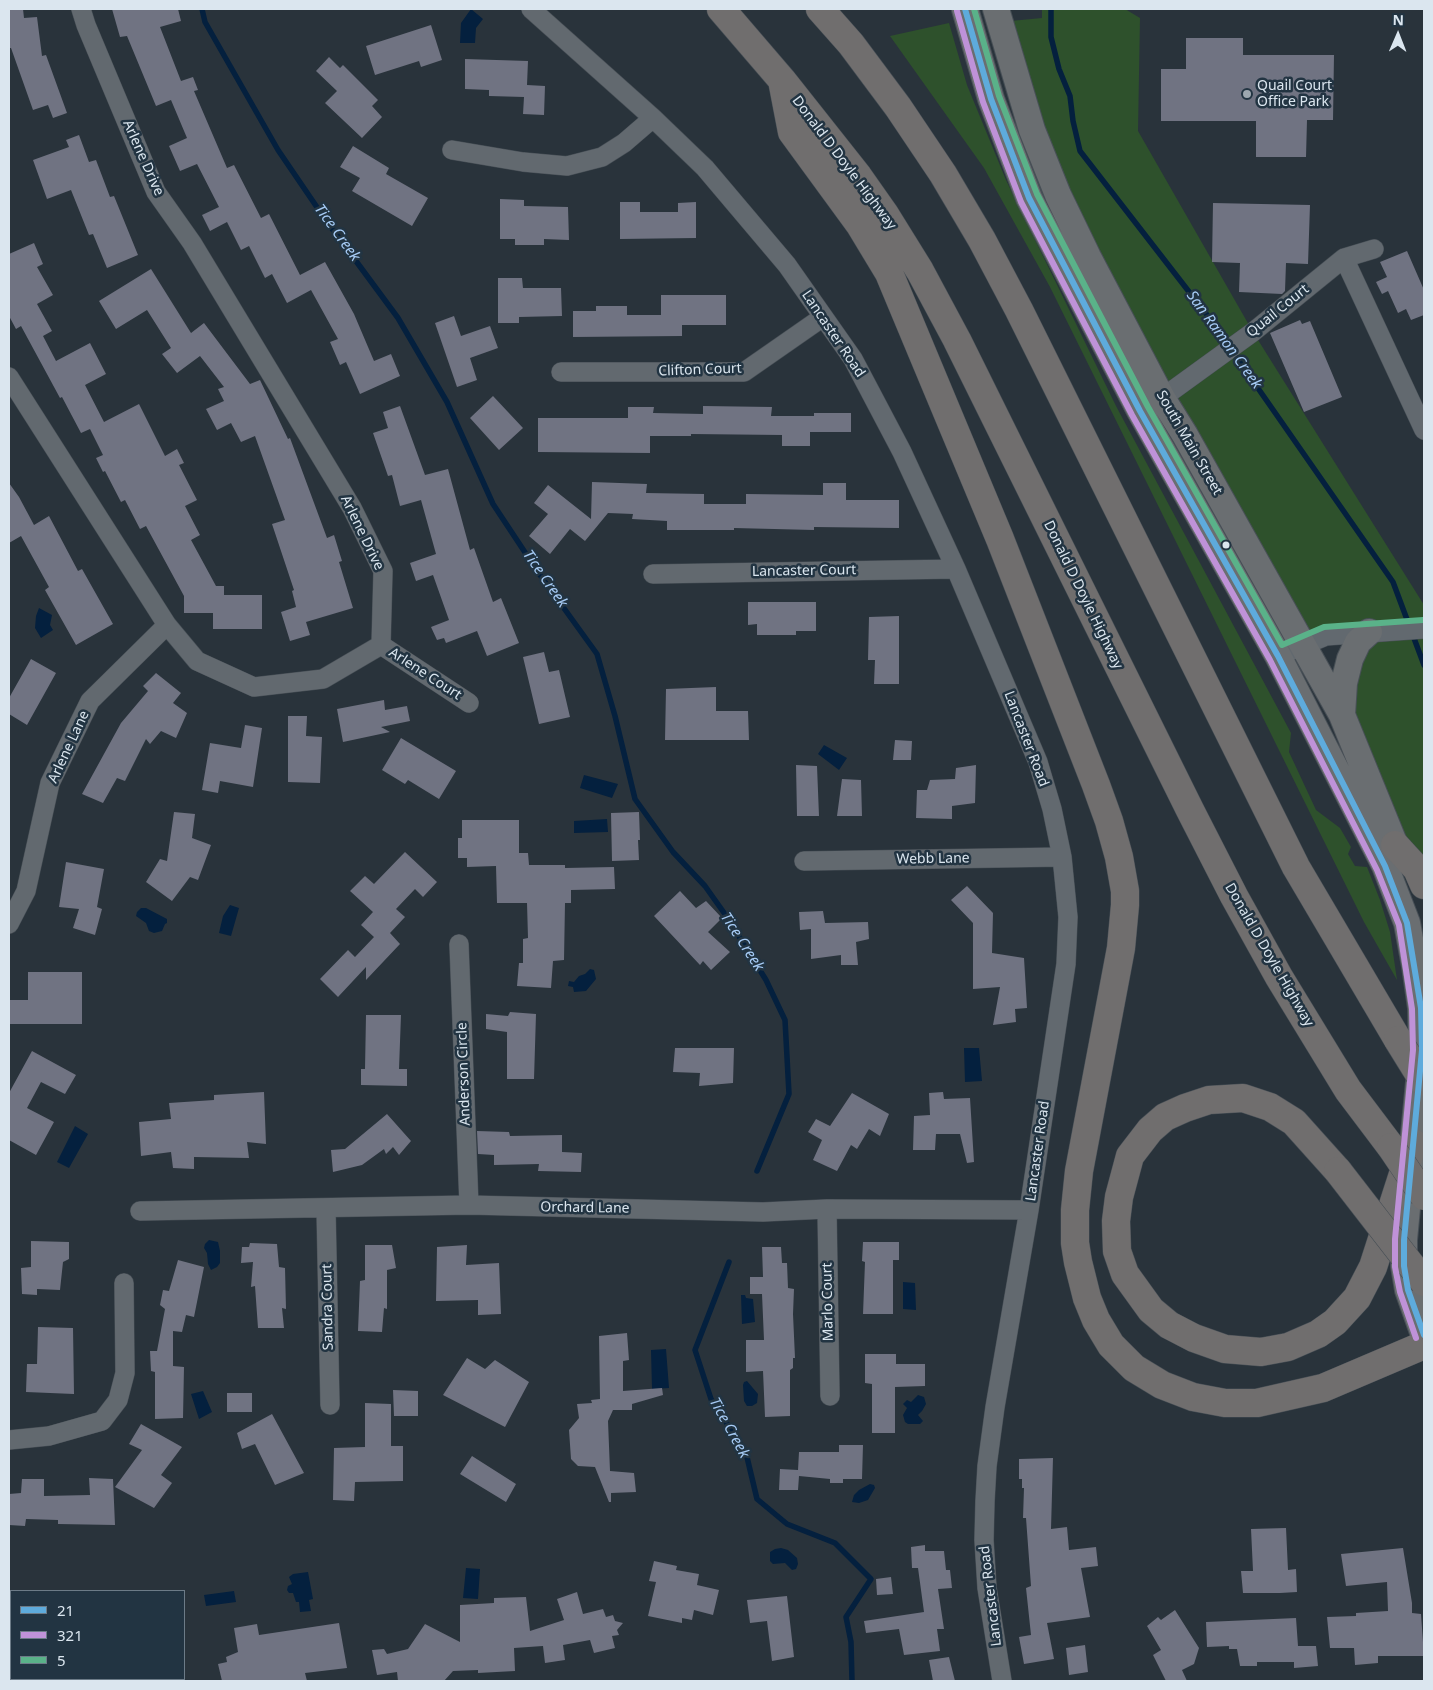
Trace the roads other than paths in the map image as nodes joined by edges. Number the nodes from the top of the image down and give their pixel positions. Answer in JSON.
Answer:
{"nodes":[{"id":1,"x":81,"y":9,"type":"edge"},
{"id":2,"x":531,"y":9,"type":"edge"},
{"id":3,"x":721,"y":9,"type":"edge"},
{"id":4,"x":820,"y":9,"type":"edge"},
{"id":5,"x":965,"y":9,"type":"edge"},
{"id":6,"x":996,"y":9,"type":"edge"},
{"id":7,"x":782,"y":80,"type":"junction"},
{"id":8,"x":653,"y":118,"type":"junction"},
{"id":9,"x":452,"y":150,"type":"dead end"},
{"id":10,"x":1374,"y":249,"type":"dead end"},
{"id":11,"x":1344,"y":258,"type":"junction"},
{"id":12,"x":823,"y":317,"type":"junction"},
{"id":13,"x":561,"y":372,"type":"dead end"},
{"id":14,"x":9,"y":377,"type":"edge"},
{"id":15,"x":1162,"y":398,"type":"junction"},
{"id":16,"x":1424,"y":430,"type":"edge"},
{"id":17,"x":956,"y":569,"type":"junction"},
{"id":18,"x":653,"y":574,"type":"dead end"},
{"id":19,"x":167,"y":625,"type":"junction"},
{"id":20,"x":1424,"y":628,"type":"edge"},
{"id":21,"x":1373,"y":632,"type":"junction"},
{"id":22,"x":381,"y":645,"type":"junction"},
{"id":23,"x":1304,"y":645,"type":"junction"},
{"id":24,"x":1278,"y":656,"type":"junction"},
{"id":25,"x":469,"y":703,"type":"dead end"},
{"id":26,"x":1342,"y":715,"type":"junction"},
{"id":27,"x":1390,"y":856,"type":"junction"},
{"id":28,"x":1062,"y":857,"type":"junction"},
{"id":29,"x":804,"y":861,"type":"dead end"},
{"id":30,"x":1424,"y":885,"type":"edge"},
{"id":31,"x":9,"y":924,"type":"edge"},
{"id":32,"x":459,"y":944,"type":"dead end"},
{"id":33,"x":1424,"y":1082,"type":"edge"},
{"id":34,"x":1402,"y":1145,"type":"junction"},
{"id":35,"x":1424,"y":1196,"type":"edge"},
{"id":36,"x":469,"y":1205,"type":"junction"},
{"id":37,"x":326,"y":1208,"type":"junction"},
{"id":38,"x":827,"y":1209,"type":"junction"},
{"id":39,"x":1029,"y":1210,"type":"junction"},
{"id":40,"x":140,"y":1211,"type":"dead end"},
{"id":41,"x":1424,"y":1282,"type":"edge"},
{"id":42,"x":124,"y":1283,"type":"dead end"},
{"id":43,"x":1424,"y":1335,"type":"edge"},
{"id":44,"x":1424,"y":1345,"type":"edge"},
{"id":45,"x":830,"y":1396,"type":"dead end"},
{"id":46,"x":330,"y":1405,"type":"dead end"},
{"id":47,"x":9,"y":1440,"type":"edge"},
{"id":48,"x":1002,"y":1681,"type":"edge"}],
"edges":[{"from":1,"to":22,"type":"street","name":"Arlene Drive"},
{"from":2,"to":8,"type":"street","name":"Lancaster Road"},
{"from":3,"to":7,"type":"highway","name":"Donald D Doyle Highway"},
{"from":4,"to":33,"type":"highway","bridge":true},
{"from":5,"to":24,"type":"main road","name":"South Main Street"},
{"from":6,"to":15,"type":"main road","name":"South Main Street"},
{"from":7,"to":34,"type":"highway","name":"Donald D Doyle Highway"},
{"from":7,"to":44,"type":"highway"},
{"from":8,"to":9,"type":"street"},
{"from":8,"to":12,"type":"street","name":"Lancaster Road"},
{"from":10,"to":11,"type":"street","name":"Quail Court"},
{"from":11,"to":15,"type":"street","name":"Quail Court"},
{"from":11,"to":16,"type":"street"},
{"from":12,"to":13,"type":"street","name":"Clifton Court"},
{"from":12,"to":17,"type":"street","name":"Lancaster Road"},
{"from":14,"to":19,"type":"street"},
{"from":15,"to":23,"type":"main road","name":"South Main Street"},
{"from":17,"to":18,"type":"street","name":"Lancaster Court"},
{"from":17,"to":28,"type":"street","name":"Lancaster Road"},
{"from":19,"to":22,"type":"street"},
{"from":19,"to":31,"type":"street","name":"Arlene Lane"},
{"from":20,"to":21,"type":"street"},
{"from":21,"to":23,"type":"street"},
{"from":21,"to":26,"type":"main road"},
{"from":22,"to":25,"type":"street","name":"Arlene Court"},
{"from":23,"to":24,"type":"street"},
{"from":23,"to":26,"type":"main road","name":"South Main Street"},
{"from":24,"to":27,"type":"main road","name":"South Main Street"},
{"from":26,"to":27,"type":"main road","name":"South Main Street"},
{"from":27,"to":30,"type":"highway"},
{"from":27,"to":34,"type":"main road","name":"South Main Street"},
{"from":28,"to":29,"type":"street","name":"Webb Lane"},
{"from":28,"to":39,"type":"street","name":"Lancaster Road"},
{"from":32,"to":36,"type":"street","name":"Anderson Circle"},
{"from":34,"to":35,"type":"highway","name":"Donald D Doyle Highway","bridge":true},
{"from":34,"to":41,"type":"highway","bridge":true},
{"from":34,"to":43,"type":"main road","name":"South Main Street"},
{"from":36,"to":37,"type":"street","name":"Orchard Lane"},
{"from":36,"to":38,"type":"street","name":"Orchard Lane"},
{"from":37,"to":40,"type":"street","name":"Orchard Lane"},
{"from":37,"to":46,"type":"street","name":"Sandra Court"},
{"from":38,"to":39,"type":"street","name":"Orchard Lane"},
{"from":38,"to":45,"type":"street","name":"Marlo Court"},
{"from":39,"to":48,"type":"street","name":"Lancaster Road"},
{"from":42,"to":47,"type":"street"}]}
